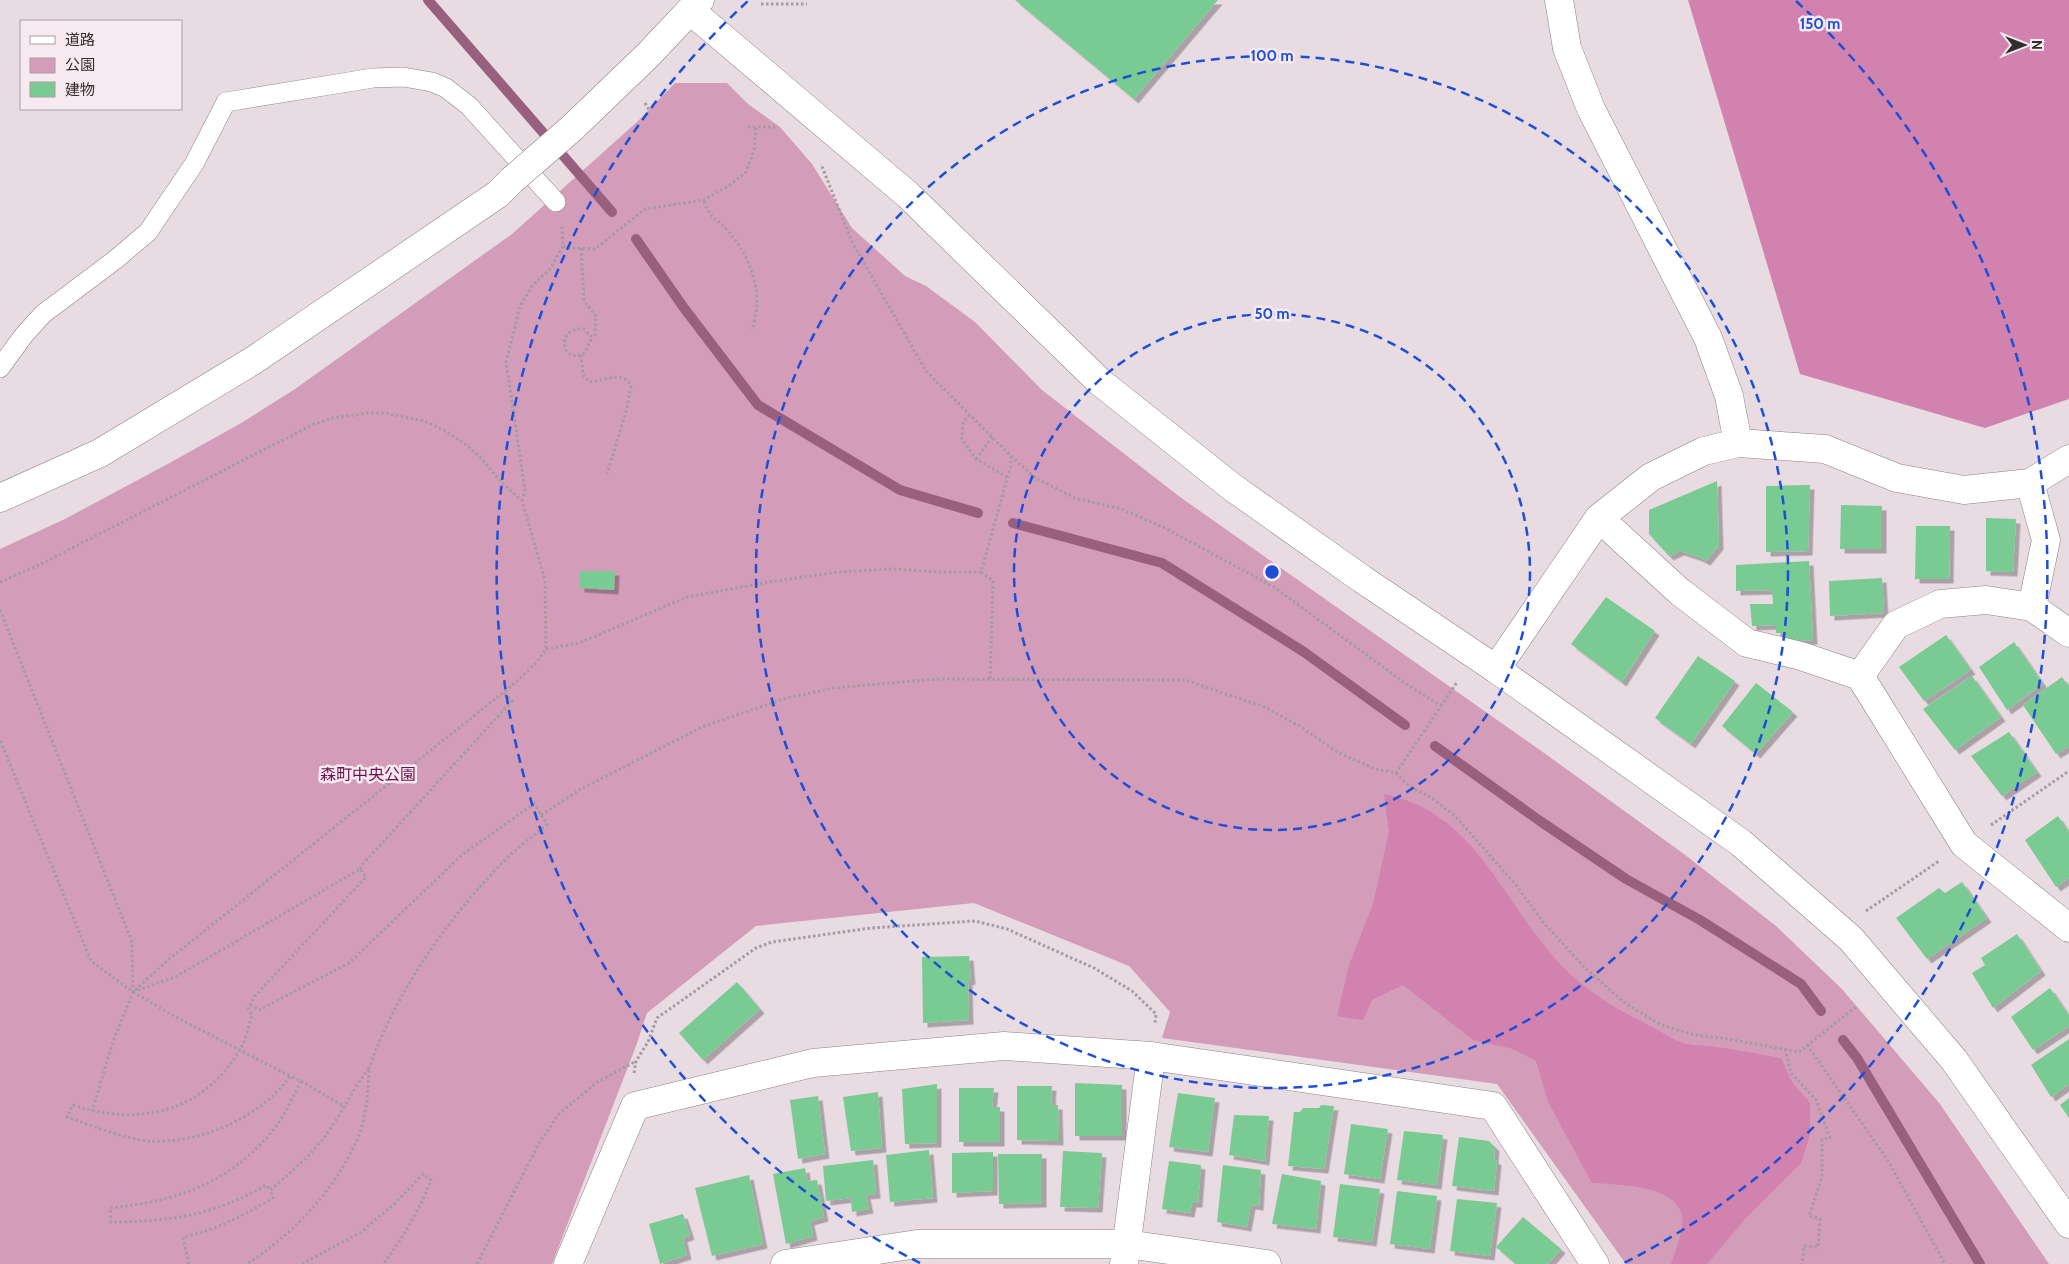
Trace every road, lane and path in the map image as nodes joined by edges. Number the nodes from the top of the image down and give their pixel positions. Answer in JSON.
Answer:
{"nodes":[{"id":1,"x":1559,"y":0,"type":"edge"},
{"id":2,"x":761,"y":4,"type":"dead end"},
{"id":3,"x":807,"y":4,"type":"dead end"},
{"id":4,"x":696,"y":5,"type":"edge"},
{"id":5,"x":644,"y":102,"type":"dead end"},
{"id":6,"x":649,"y":110,"type":"dead end"},
{"id":7,"x":748,"y":128,"type":"dead end"},
{"id":8,"x":756,"y":128,"type":"junction"},
{"id":9,"x":780,"y":128,"type":"dead end"},
{"id":10,"x":820,"y":161,"type":"dead end"},
{"id":11,"x":704,"y":201,"type":"dead end"},
{"id":12,"x":556,"y":202,"type":"joint"},
{"id":13,"x":563,"y":246,"type":"junction"},
{"id":14,"x":581,"y":248,"type":"junction"},
{"id":15,"x":752,"y":330,"type":"dead end"},
{"id":16,"x":592,"y":337,"type":"junction"},
{"id":17,"x":581,"y":356,"type":"junction"},
{"id":18,"x":0,"y":368,"type":"edge"},
{"id":19,"x":970,"y":415,"type":"junction"},
{"id":20,"x":992,"y":437,"type":"junction"},
{"id":21,"x":1738,"y":443,"type":"junction"},
{"id":22,"x":1011,"y":456,"type":"junction"},
{"id":23,"x":976,"y":459,"type":"junction"},
{"id":24,"x":2069,"y":459,"type":"edge"},
{"id":25,"x":607,"y":474,"type":"dead end"},
{"id":26,"x":1007,"y":477,"type":"junction"},
{"id":27,"x":2030,"y":483,"type":"junction"},
{"id":28,"x":0,"y":498,"type":"edge"},
{"id":29,"x":522,"y":501,"type":"junction"},
{"id":30,"x":1599,"y":518,"type":"junction"},
{"id":31,"x":981,"y":572,"type":"junction"},
{"id":32,"x":0,"y":582,"type":"edge"},
{"id":33,"x":2032,"y":607,"type":"junction"},
{"id":34,"x":0,"y":610,"type":"edge"},
{"id":35,"x":2069,"y":633,"type":"edge"},
{"id":36,"x":546,"y":649,"type":"junction"},
{"id":37,"x":1496,"y":669,"type":"junction"},
{"id":38,"x":1860,"y":676,"type":"junction"},
{"id":39,"x":1459,"y":679,"type":"dead end"},
{"id":40,"x":990,"y":680,"type":"junction"},
{"id":41,"x":504,"y":692,"type":"junction"},
{"id":42,"x":1441,"y":706,"type":"junction"},
{"id":43,"x":0,"y":740,"type":"edge"},
{"id":44,"x":1396,"y":773,"type":"junction"},
{"id":45,"x":541,"y":815,"type":"junction"},
{"id":46,"x":360,"y":869,"type":"junction"},
{"id":47,"x":2069,"y":928,"type":"edge"},
{"id":48,"x":133,"y":992,"type":"junction"},
{"id":49,"x":250,"y":1004,"type":"junction"},
{"id":50,"x":1857,"y":1006,"type":"dead end"},
{"id":51,"x":1808,"y":1045,"type":"junction"},
{"id":52,"x":1785,"y":1049,"type":"junction"},
{"id":53,"x":239,"y":1050,"type":"junction"},
{"id":54,"x":1151,"y":1056,"type":"junction"},
{"id":55,"x":636,"y":1061,"type":"junction"},
{"id":56,"x":369,"y":1068,"type":"junction"},
{"id":57,"x":290,"y":1076,"type":"junction"},
{"id":58,"x":301,"y":1081,"type":"junction"},
{"id":59,"x":345,"y":1106,"type":"junction"},
{"id":60,"x":635,"y":1106,"type":"junction"},
{"id":61,"x":92,"y":1111,"type":"junction"},
{"id":62,"x":270,"y":1190,"type":"junction"},
{"id":63,"x":2069,"y":1224,"type":"edge"},
{"id":64,"x":1126,"y":1254,"type":"edge"},
{"id":65,"x":189,"y":1264,"type":"edge"},
{"id":66,"x":247,"y":1264,"type":"edge"},
{"id":67,"x":302,"y":1264,"type":"edge"},
{"id":68,"x":382,"y":1264,"type":"edge"},
{"id":69,"x":477,"y":1264,"type":"edge"},
{"id":70,"x":568,"y":1264,"type":"edge"},
{"id":71,"x":785,"y":1264,"type":"edge"},
{"id":72,"x":1267,"y":1264,"type":"edge"},
{"id":73,"x":1595,"y":1264,"type":"edge"},
{"id":74,"x":1802,"y":1264,"type":"edge"},
{"id":75,"x":1945,"y":1264,"type":"edge"}],
"edges":[{"from":1,"to":21,"type":"street"},
{"from":2,"to":3,"type":"path"},
{"from":4,"to":28,"type":"street","bridge":true},
{"from":4,"to":37,"type":"street"},
{"from":5,"to":6,"type":"path"},
{"from":7,"to":8,"type":"path"},
{"from":8,"to":9,"type":"path"},
{"from":8,"to":14,"type":"path"},
{"from":10,"to":19,"type":"path"},
{"from":11,"to":15,"type":"path"},
{"from":12,"to":13,"type":"path"},
{"from":12,"to":18,"type":"lane"},
{"from":13,"to":14,"type":"path"},
{"from":13,"to":29,"type":"path"},
{"from":14,"to":16,"type":"path"},
{"from":16,"to":17,"type":"path"},
{"from":16,"to":17,"type":"path"},
{"from":17,"to":25,"type":"path"},
{"from":19,"to":20,"type":"path"},
{"from":19,"to":23,"type":"path"},
{"from":20,"to":22,"type":"path"},
{"from":20,"to":23,"type":"path"},
{"from":21,"to":27,"type":"street"},
{"from":21,"to":30,"type":"street"},
{"from":22,"to":26,"type":"path"},
{"from":22,"to":42,"type":"path"},
{"from":23,"to":26,"type":"path"},
{"from":24,"to":27,"type":"street"},
{"from":26,"to":31,"type":"path"},
{"from":27,"to":33,"type":"street"},
{"from":29,"to":32,"type":"path"},
{"from":29,"to":36,"type":"path"},
{"from":30,"to":37,"type":"street"},
{"from":30,"to":38,"type":"street"},
{"from":31,"to":36,"type":"path"},
{"from":31,"to":40,"type":"path"},
{"from":33,"to":35,"type":"street"},
{"from":33,"to":38,"type":"street"},
{"from":34,"to":48,"type":"path"},
{"from":36,"to":41,"type":"path"},
{"from":37,"to":63,"type":"street"},
{"from":38,"to":47,"type":"street"},
{"from":39,"to":42,"type":"path"},
{"from":40,"to":44,"type":"path"},
{"from":40,"to":45,"type":"path"},
{"from":41,"to":46,"type":"path"},
{"from":41,"to":48,"type":"path"},
{"from":42,"to":44,"type":"path"},
{"from":43,"to":48,"type":"path"},
{"from":44,"to":52,"type":"path"},
{"from":45,"to":49,"type":"path"},
{"from":45,"to":56,"type":"path"},
{"from":46,"to":48,"type":"path"},
{"from":46,"to":49,"type":"path"},
{"from":48,"to":53,"type":"path"},
{"from":48,"to":61,"type":"path"},
{"from":49,"to":53,"type":"path"},
{"from":50,"to":51,"type":"path"},
{"from":51,"to":52,"type":"path"},
{"from":51,"to":75,"type":"path"},
{"from":52,"to":74,"type":"path"},
{"from":53,"to":57,"type":"path"},
{"from":53,"to":61,"type":"path"},
{"from":54,"to":55,"type":"path"},
{"from":54,"to":60,"type":"street"},
{"from":54,"to":64,"type":"street"},
{"from":54,"to":73,"type":"street"},
{"from":55,"to":60,"type":"path"},
{"from":55,"to":69,"type":"path"},
{"from":56,"to":59,"type":"path"},
{"from":56,"to":66,"type":"path"},
{"from":57,"to":58,"type":"path"},
{"from":57,"to":61,"type":"path"},
{"from":58,"to":59,"type":"path"},
{"from":58,"to":62,"type":"path"},
{"from":59,"to":62,"type":"path"},
{"from":60,"to":70,"type":"street"},
{"from":62,"to":65,"type":"path"},
{"from":64,"to":71,"type":"street"},
{"from":64,"to":72,"type":"street"},
{"from":67,"to":68,"type":"path"}]}
